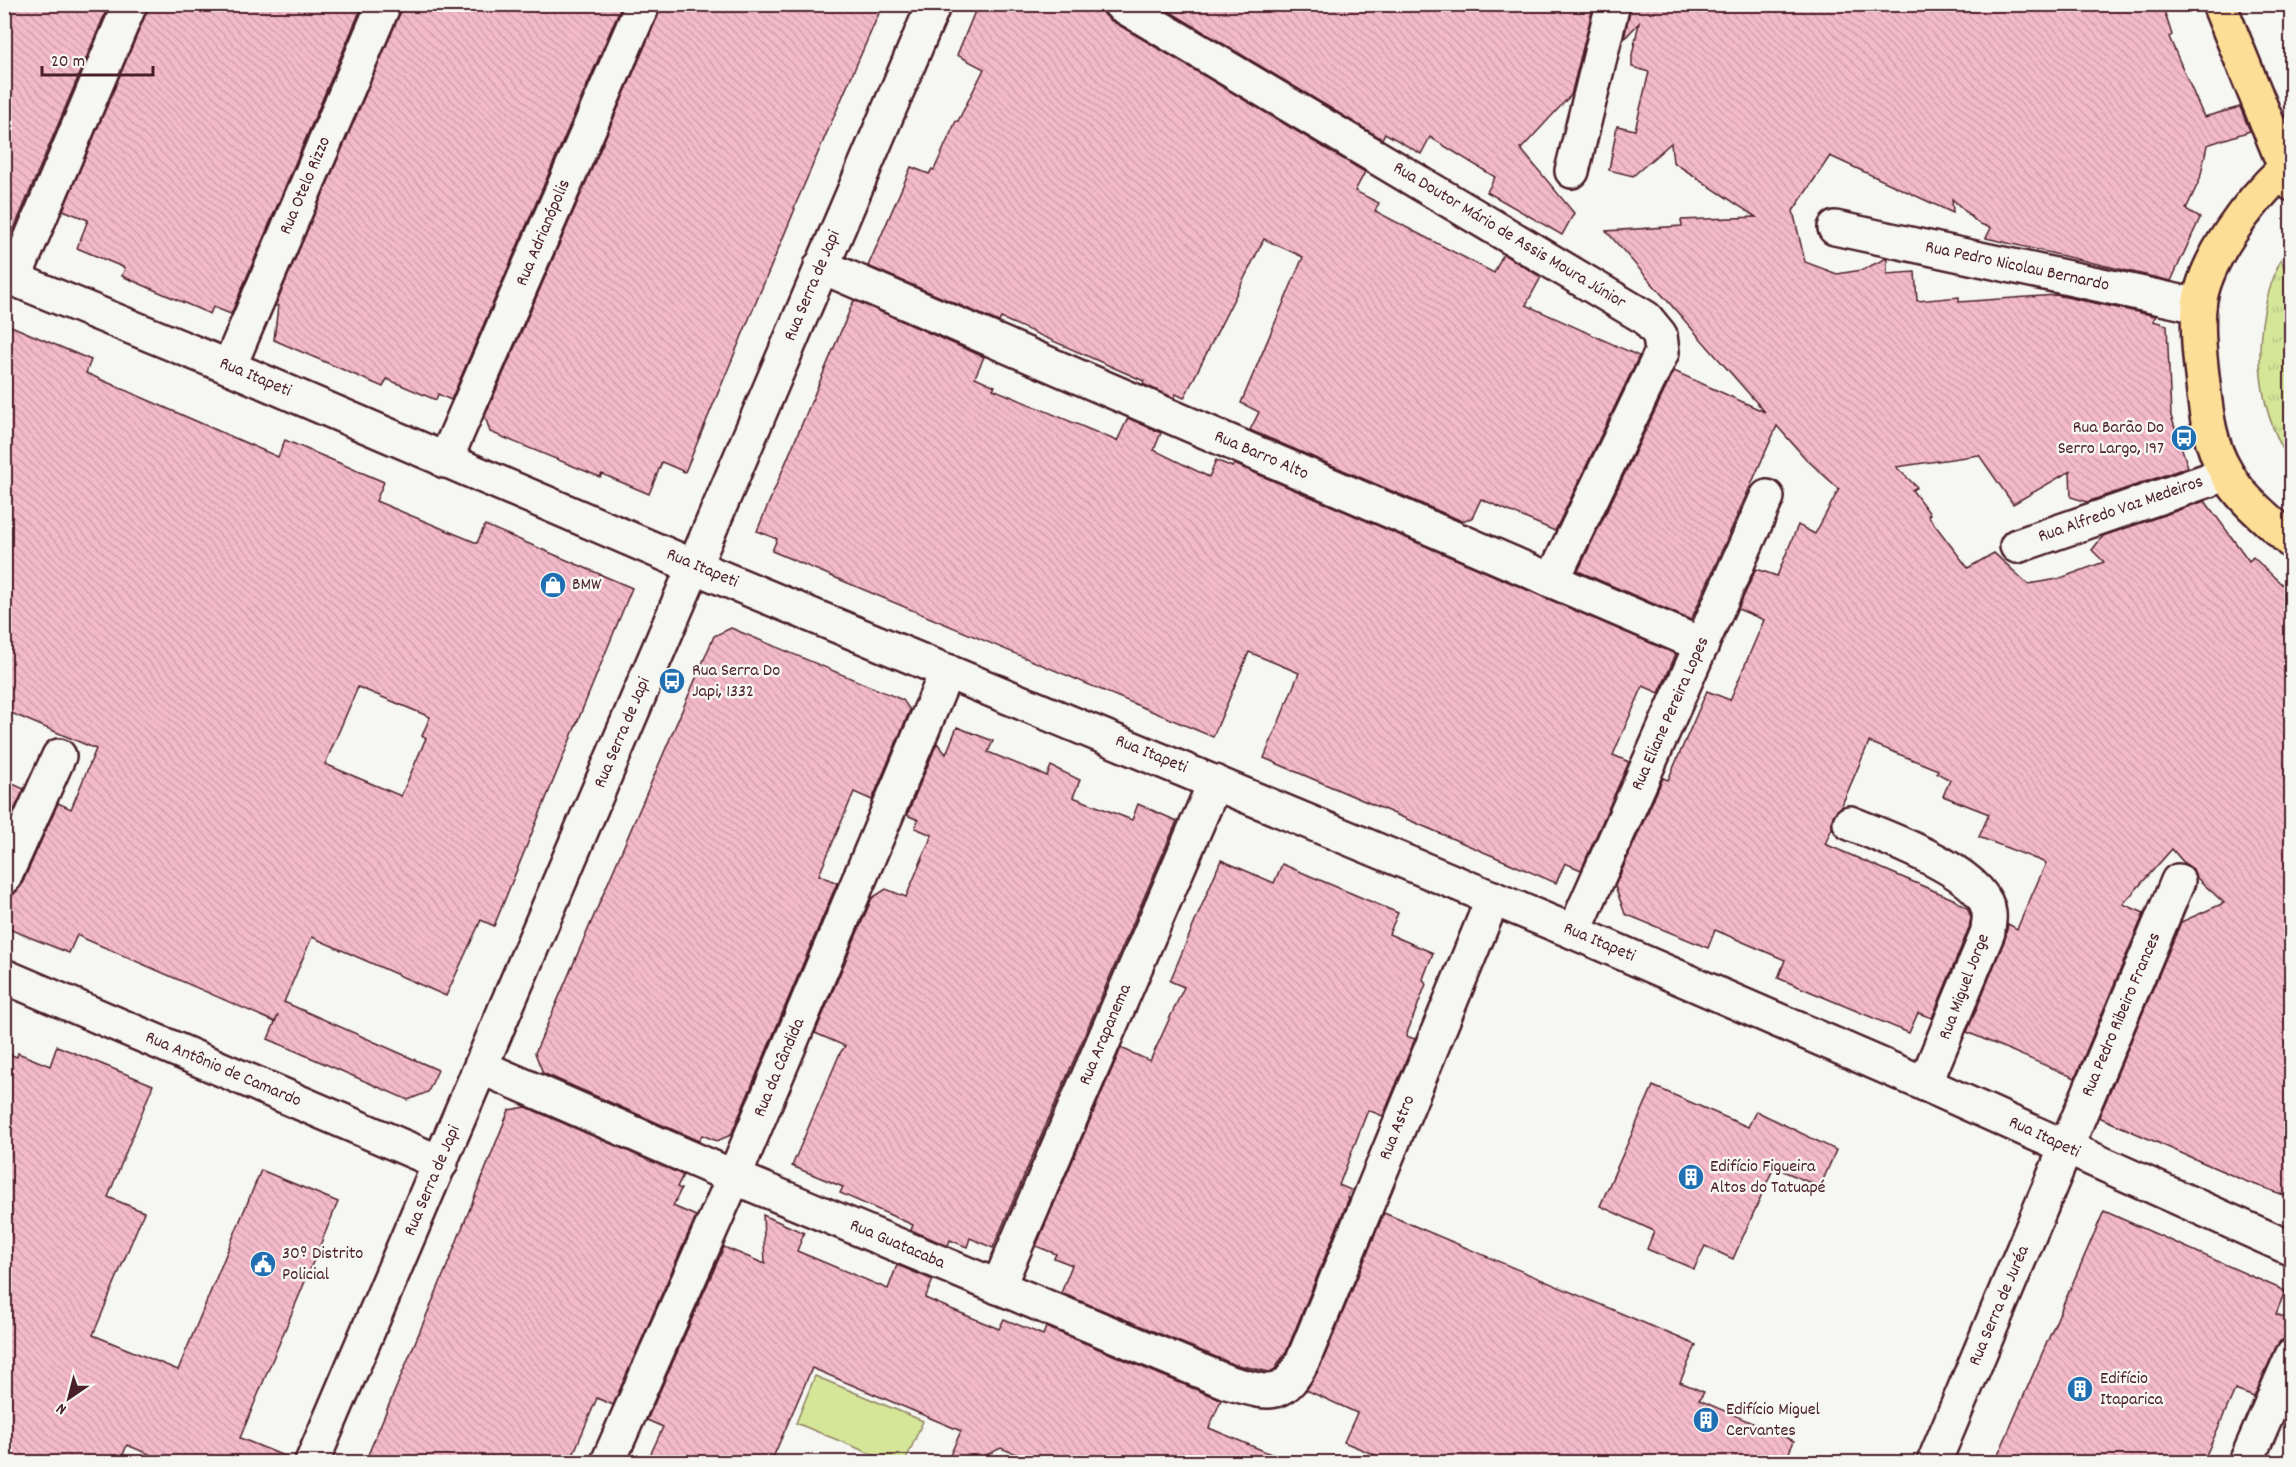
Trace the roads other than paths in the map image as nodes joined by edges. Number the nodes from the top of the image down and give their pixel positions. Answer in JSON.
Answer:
{"nodes":[{"id":1,"x":130,"y":4,"type":"edge"},
{"id":2,"x":384,"y":4,"type":"edge"},
{"id":3,"x":643,"y":4,"type":"edge"},
{"id":4,"x":934,"y":4,"type":"edge"},
{"id":5,"x":1120,"y":4,"type":"edge"},
{"id":6,"x":1613,"y":4,"type":"edge"},
{"id":7,"x":2219,"y":4,"type":"edge"},
{"id":8,"x":1572,"y":171,"type":"dead end"},
{"id":9,"x":2289,"y":173,"type":"edge"},
{"id":10,"x":1835,"y":228,"type":"dead end"},
{"id":11,"x":821,"y":266,"type":"junction"},
{"id":12,"x":9,"y":277,"type":"edge"},
{"id":13,"x":2199,"y":306,"type":"junction"},
{"id":14,"x":229,"y":367,"type":"junction"},
{"id":15,"x":445,"y":461,"type":"junction"},
{"id":16,"x":2226,"y":474,"type":"junction"},
{"id":17,"x":1767,"y":497,"type":"dead end"},
{"id":18,"x":2292,"y":542,"type":"edge"},
{"id":19,"x":2016,"y":546,"type":"dead end"},
{"id":20,"x":693,"y":566,"type":"junction"},
{"id":21,"x":1552,"y":581,"type":"junction"},
{"id":22,"x":1702,"y":645,"type":"junction"},
{"id":23,"x":947,"y":671,"type":"junction"},
{"id":24,"x":59,"y":756,"type":"dead end"},
{"id":25,"x":1215,"y":782,"type":"junction"},
{"id":26,"x":1850,"y":823,"type":"dead end"},
{"id":27,"x":4,"y":878,"type":"edge"},
{"id":28,"x":2178,"y":882,"type":"dead end"},
{"id":29,"x":1493,"y":898,"type":"junction"},
{"id":30,"x":1574,"y":932,"type":"junction"},
{"id":31,"x":4,"y":976,"type":"edge"},
{"id":32,"x":481,"y":1067,"type":"junction"},
{"id":33,"x":1925,"y":1084,"type":"junction"},
{"id":34,"x":2066,"y":1149,"type":"junction"},
{"id":35,"x":441,"y":1163,"type":"junction"},
{"id":36,"x":734,"y":1177,"type":"junction"},
{"id":37,"x":2292,"y":1249,"type":"edge"},
{"id":38,"x":998,"y":1287,"type":"junction"},
{"id":39,"x":2292,"y":1356,"type":"edge"},
{"id":40,"x":1304,"y":1358,"type":"joint"},
{"id":41,"x":312,"y":1462,"type":"edge"},
{"id":42,"x":608,"y":1462,"type":"edge"},
{"id":43,"x":1934,"y":1462,"type":"edge"},
{"id":44,"x":2247,"y":1462,"type":"edge"}],
"edges":[{"from":1,"to":12,"type":"street"},
{"from":2,"to":14,"type":"street","name":"Rua Otelo Rizzo"},
{"from":3,"to":15,"type":"street","name":"Rua Adrianópolis"},
{"from":4,"to":11,"type":"street","name":"Rua Serra de Japi"},
{"from":5,"to":21,"type":"street","name":"Rua Doutor Mário de Assis Moura Júnior"},
{"from":6,"to":8,"type":"street"},
{"from":7,"to":9,"type":"main road"},
{"from":9,"to":13,"type":"main road"},
{"from":10,"to":13,"type":"street","name":"Rua Pedro Nicolau Bernardo"},
{"from":11,"to":20,"type":"street","name":"Rua Serra de Japi"},
{"from":11,"to":21,"type":"street","name":"Rua Barro Alto"},
{"from":12,"to":14,"type":"street","name":"Rua Itapeti"},
{"from":13,"to":16,"type":"main road"},
{"from":14,"to":15,"type":"street","name":"Rua Itapeti"},
{"from":15,"to":20,"type":"street","name":"Rua Itapeti"},
{"from":16,"to":18,"type":"main road"},
{"from":16,"to":19,"type":"street","name":"Rua Alfredo Vaz Medeiros"},
{"from":17,"to":22,"type":"street","name":"Rua Eliane Pereira Lopes"},
{"from":20,"to":23,"type":"street","name":"Rua Itapeti"},
{"from":20,"to":32,"type":"street","name":"Rua Serra de Japi"},
{"from":21,"to":22,"type":"street","name":"Rua Barro Alto"},
{"from":22,"to":30,"type":"street","name":"Rua Eliane Pereira Lopes"},
{"from":23,"to":25,"type":"street","name":"Rua Itapeti"},
{"from":23,"to":36,"type":"street","name":"Rua da Cândida"},
{"from":24,"to":27,"type":"street"},
{"from":25,"to":29,"type":"street","name":"Rua Itapeti"},
{"from":25,"to":38,"type":"street","name":"Rua Arapanema"},
{"from":26,"to":33,"type":"street","name":"Rua Miguel Jorge"},
{"from":28,"to":34,"type":"street","name":"Rua Pedro Ribeiro Frances"},
{"from":29,"to":30,"type":"street","name":"Rua Itapeti"},
{"from":29,"to":40,"type":"street","name":"Rua Astro"},
{"from":30,"to":33,"type":"street","name":"Rua Itapeti"},
{"from":31,"to":35,"type":"street","name":"Rua Antônio de Camardo"},
{"from":32,"to":35,"type":"street","name":"Rua Serra de Japi"},
{"from":32,"to":36,"type":"street","name":"Rua Guatacaba"},
{"from":33,"to":34,"type":"street","name":"Rua Itapeti"},
{"from":34,"to":37,"type":"street","name":"Rua Itapeti"},
{"from":34,"to":43,"type":"street","name":"Rua Serra de Juréa"},
{"from":35,"to":41,"type":"street","name":"Rua Serra de Japi"},
{"from":36,"to":38,"type":"street","name":"Rua Guatacaba"},
{"from":36,"to":42,"type":"street","name":"Rua da Cândida"},
{"from":38,"to":40,"type":"street","name":"Rua Guatacaba"},
{"from":39,"to":44,"type":"street"}]}
